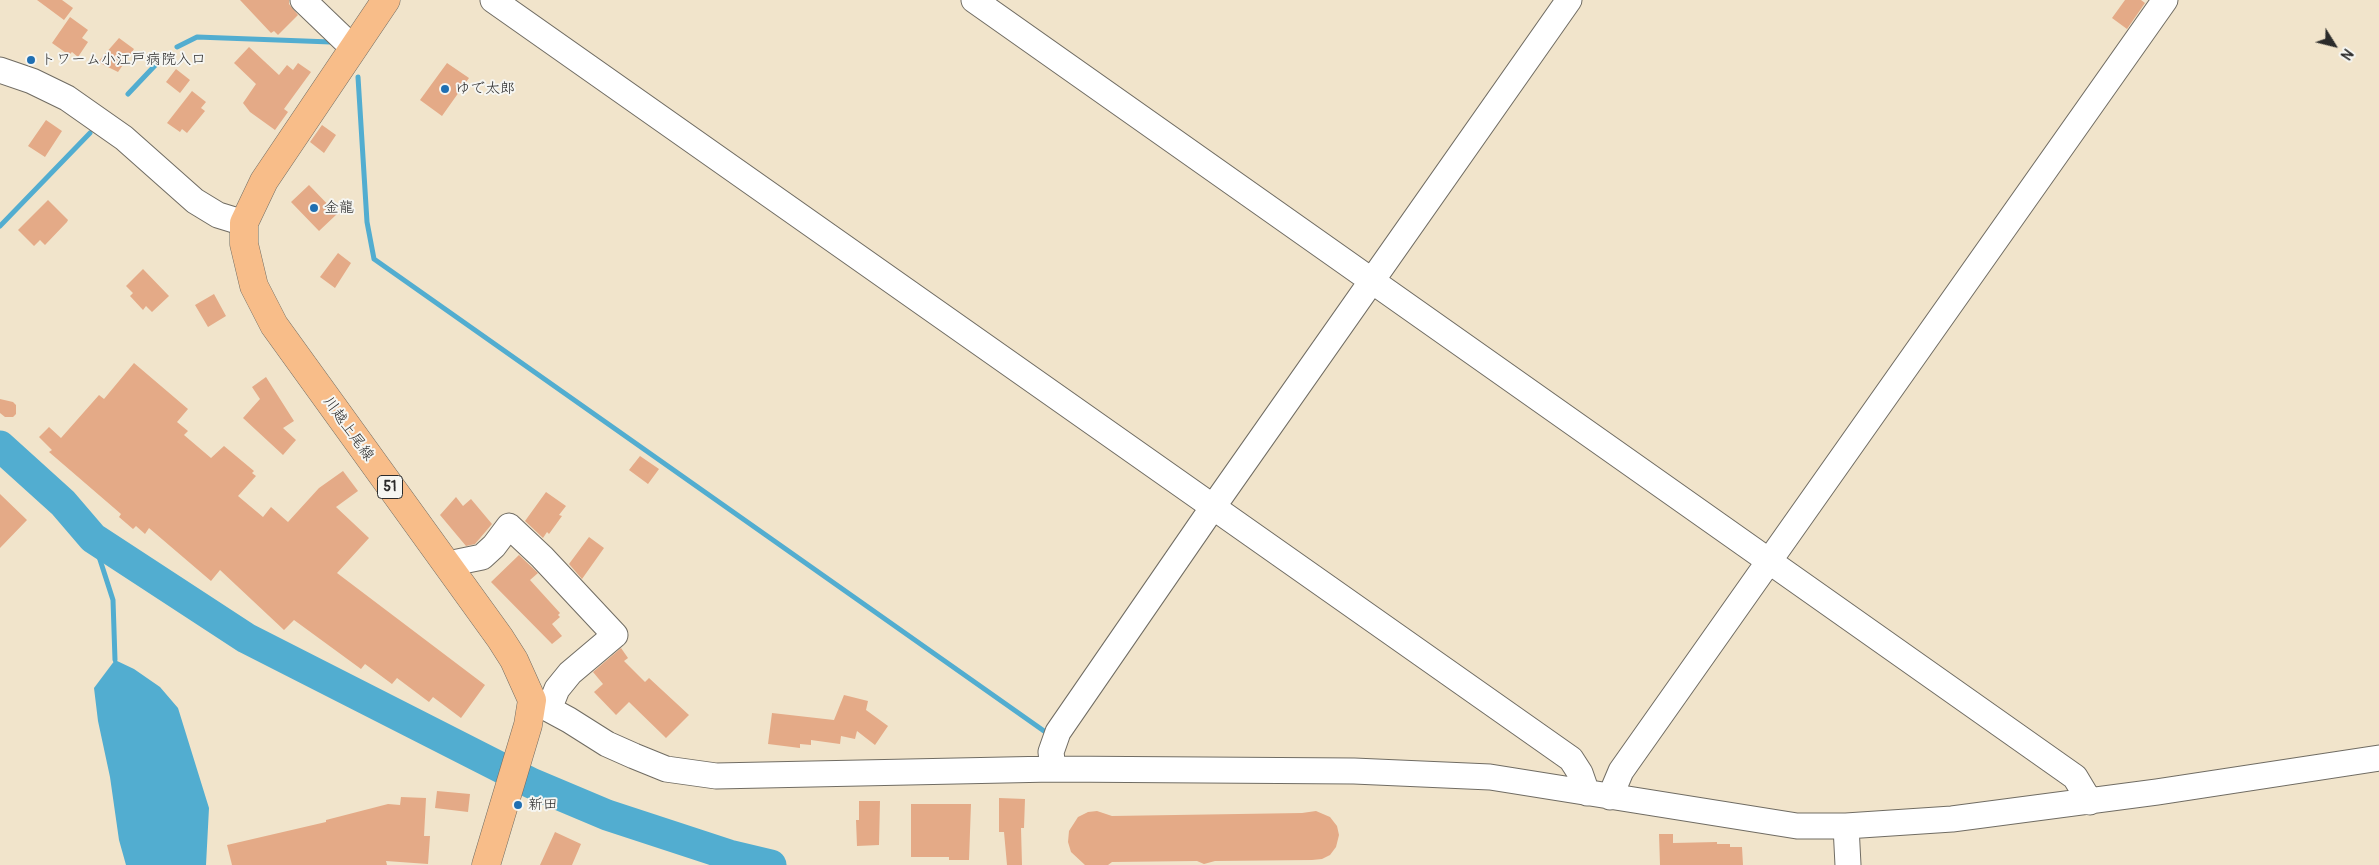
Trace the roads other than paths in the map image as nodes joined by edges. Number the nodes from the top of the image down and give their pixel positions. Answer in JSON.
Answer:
{"nodes":[{"id":1,"x":303,"y":0,"type":"edge"},
{"id":2,"x":386,"y":0,"type":"edge"},
{"id":3,"x":493,"y":0,"type":"edge"},
{"id":4,"x":974,"y":0,"type":"edge"},
{"id":5,"x":1569,"y":0,"type":"edge"},
{"id":6,"x":2165,"y":0,"type":"edge"},
{"id":7,"x":353,"y":48,"type":"junction"},
{"id":8,"x":0,"y":70,"type":"edge"},
{"id":9,"x":244,"y":224,"type":"junction"},
{"id":10,"x":1371,"y":282,"type":"junction"},
{"id":11,"x":1213,"y":507,"type":"junction"},
{"id":12,"x":1770,"y":562,"type":"junction"},
{"id":13,"x":448,"y":564,"type":"junction"},
{"id":14,"x":541,"y":704,"type":"junction"},
{"id":15,"x":2379,"y":758,"type":"edge"},
{"id":16,"x":1053,"y":770,"type":"junction"},
{"id":17,"x":1598,"y":795,"type":"junction"},
{"id":18,"x":2090,"y":802,"type":"junction"},
{"id":19,"x":1846,"y":826,"type":"junction"},
{"id":20,"x":486,"y":865,"type":"edge"},
{"id":21,"x":1848,"y":865,"type":"edge"}],
"edges":[{"from":1,"to":7,"type":"street"},
{"from":2,"to":7,"type":"main road","name":"川越上尾線","number":"51"},
{"from":3,"to":11,"type":"street"},
{"from":4,"to":10,"type":"street"},
{"from":5,"to":10,"type":"street"},
{"from":6,"to":12,"type":"street"},
{"from":7,"to":9,"type":"main road","name":"川越上尾線","number":"51"},
{"from":8,"to":9,"type":"street"},
{"from":9,"to":13,"type":"main road","name":"川越上尾線","number":"51"},
{"from":10,"to":11,"type":"street"},
{"from":10,"to":12,"type":"street"},
{"from":11,"to":16,"type":"street"},
{"from":11,"to":17,"type":"street"},
{"from":12,"to":17,"type":"street"},
{"from":12,"to":18,"type":"street"},
{"from":13,"to":14,"type":"main road","name":"川越上尾線","number":"51"},
{"from":13,"to":14,"type":"street"},
{"from":14,"to":16,"type":"street"},
{"from":14,"to":20,"type":"main road"},
{"from":15,"to":18,"type":"street"},
{"from":16,"to":17,"type":"street"},
{"from":17,"to":19,"type":"street"},
{"from":18,"to":19,"type":"street"},
{"from":19,"to":21,"type":"street"}]}
